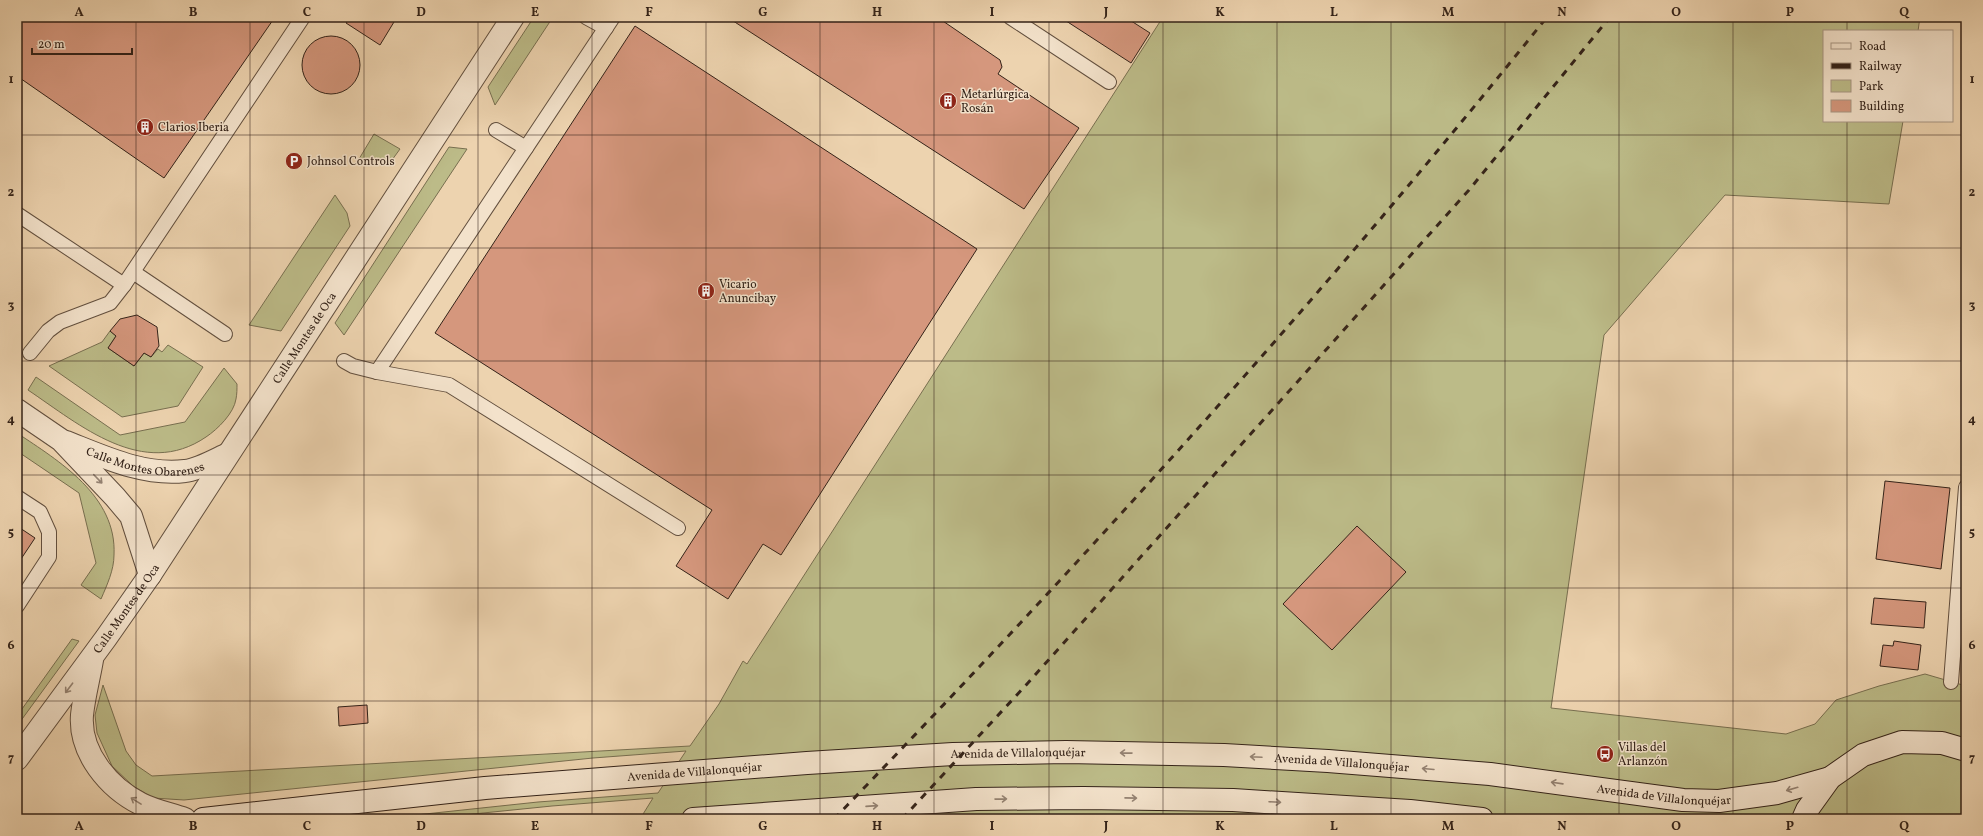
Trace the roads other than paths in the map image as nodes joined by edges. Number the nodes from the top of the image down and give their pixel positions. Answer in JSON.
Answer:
{"nodes":[{"id":1,"x":303,"y":17,"type":"edge"},
{"id":2,"x":513,"y":17,"type":"edge"},
{"id":3,"x":586,"y":17,"type":"edge"},
{"id":4,"x":1010,"y":17,"type":"edge"},
{"id":5,"x":610,"y":22,"type":"edge"},
{"id":6,"x":1109,"y":82,"type":"dead end"},
{"id":7,"x":496,"y":130,"type":"dead end"},
{"id":8,"x":526,"y":148,"type":"junction"},
{"id":9,"x":17,"y":214,"type":"edge"},
{"id":10,"x":133,"y":272,"type":"junction"},
{"id":11,"x":124,"y":285,"type":"junction"},
{"id":12,"x":225,"y":334,"type":"dead end"},
{"id":13,"x":30,"y":353,"type":"dead end"},
{"id":14,"x":344,"y":361,"type":"dead end"},
{"id":15,"x":377,"y":372,"type":"junction"},
{"id":16,"x":17,"y":410,"type":"edge"},
{"id":17,"x":61,"y":440,"type":"junction"},
{"id":18,"x":228,"y":454,"type":"junction"},
{"id":19,"x":1966,"y":487,"type":"edge"},
{"id":20,"x":17,"y":497,"type":"edge"},
{"id":21,"x":678,"y":528,"type":"dead end"},
{"id":22,"x":150,"y":575,"type":"junction"},
{"id":23,"x":17,"y":606,"type":"edge"},
{"id":24,"x":92,"y":657,"type":"junction"},
{"id":25,"x":1950,"y":682,"type":"dead end"},
{"id":26,"x":1966,"y":750,"type":"edge"},
{"id":27,"x":17,"y":759,"type":"edge"},
{"id":28,"x":1830,"y":778,"type":"junction"},
{"id":29,"x":185,"y":819,"type":"edge"},
{"id":30,"x":204,"y":819,"type":"edge"},
{"id":31,"x":693,"y":819,"type":"edge"},
{"id":32,"x":1482,"y":819,"type":"edge"},
{"id":33,"x":1803,"y":819,"type":"edge"}],
"edges":[{"from":1,"to":10,"type":"lane"},
{"from":2,"to":18,"type":"street","name":"Calle Montes de Oca"},
{"from":3,"to":5,"type":"lane"},
{"from":4,"to":6,"type":"lane"},
{"from":5,"to":8,"type":"lane"},
{"from":7,"to":8,"type":"lane"},
{"from":8,"to":15,"type":"lane"},
{"from":9,"to":11,"type":"lane"},
{"from":10,"to":11,"type":"lane"},
{"from":10,"to":12,"type":"lane"},
{"from":11,"to":13,"type":"lane"},
{"from":14,"to":15,"type":"lane"},
{"from":15,"to":21,"type":"lane"},
{"from":16,"to":17,"type":"street","name":"Calle Montes Obarenes"},
{"from":17,"to":18,"type":"street","name":"Calle Montes Obarenes"},
{"from":17,"to":22,"type":"street","name":"Calle Montes Obarenes","one_way":true},
{"from":18,"to":22,"type":"street","name":"Calle Montes de Oca"},
{"from":19,"to":25,"type":"lane"},
{"from":20,"to":23,"type":"lane"},
{"from":22,"to":24,"type":"street","name":"Calle Montes de Oca"},
{"from":24,"to":27,"type":"street","name":"Calle Montes de Oca","one_way":true},
{"from":29,"to":24,"type":"street","name":"Calle Montes de Oca","one_way":true},
{"from":26,"to":28,"type":"street"},
{"from":28,"to":30,"type":"street","name":"Avenida de Villalonquéjar","one_way":true},
{"from":28,"to":33,"type":"street"},
{"from":31,"to":32,"type":"street","one_way":true}]}
